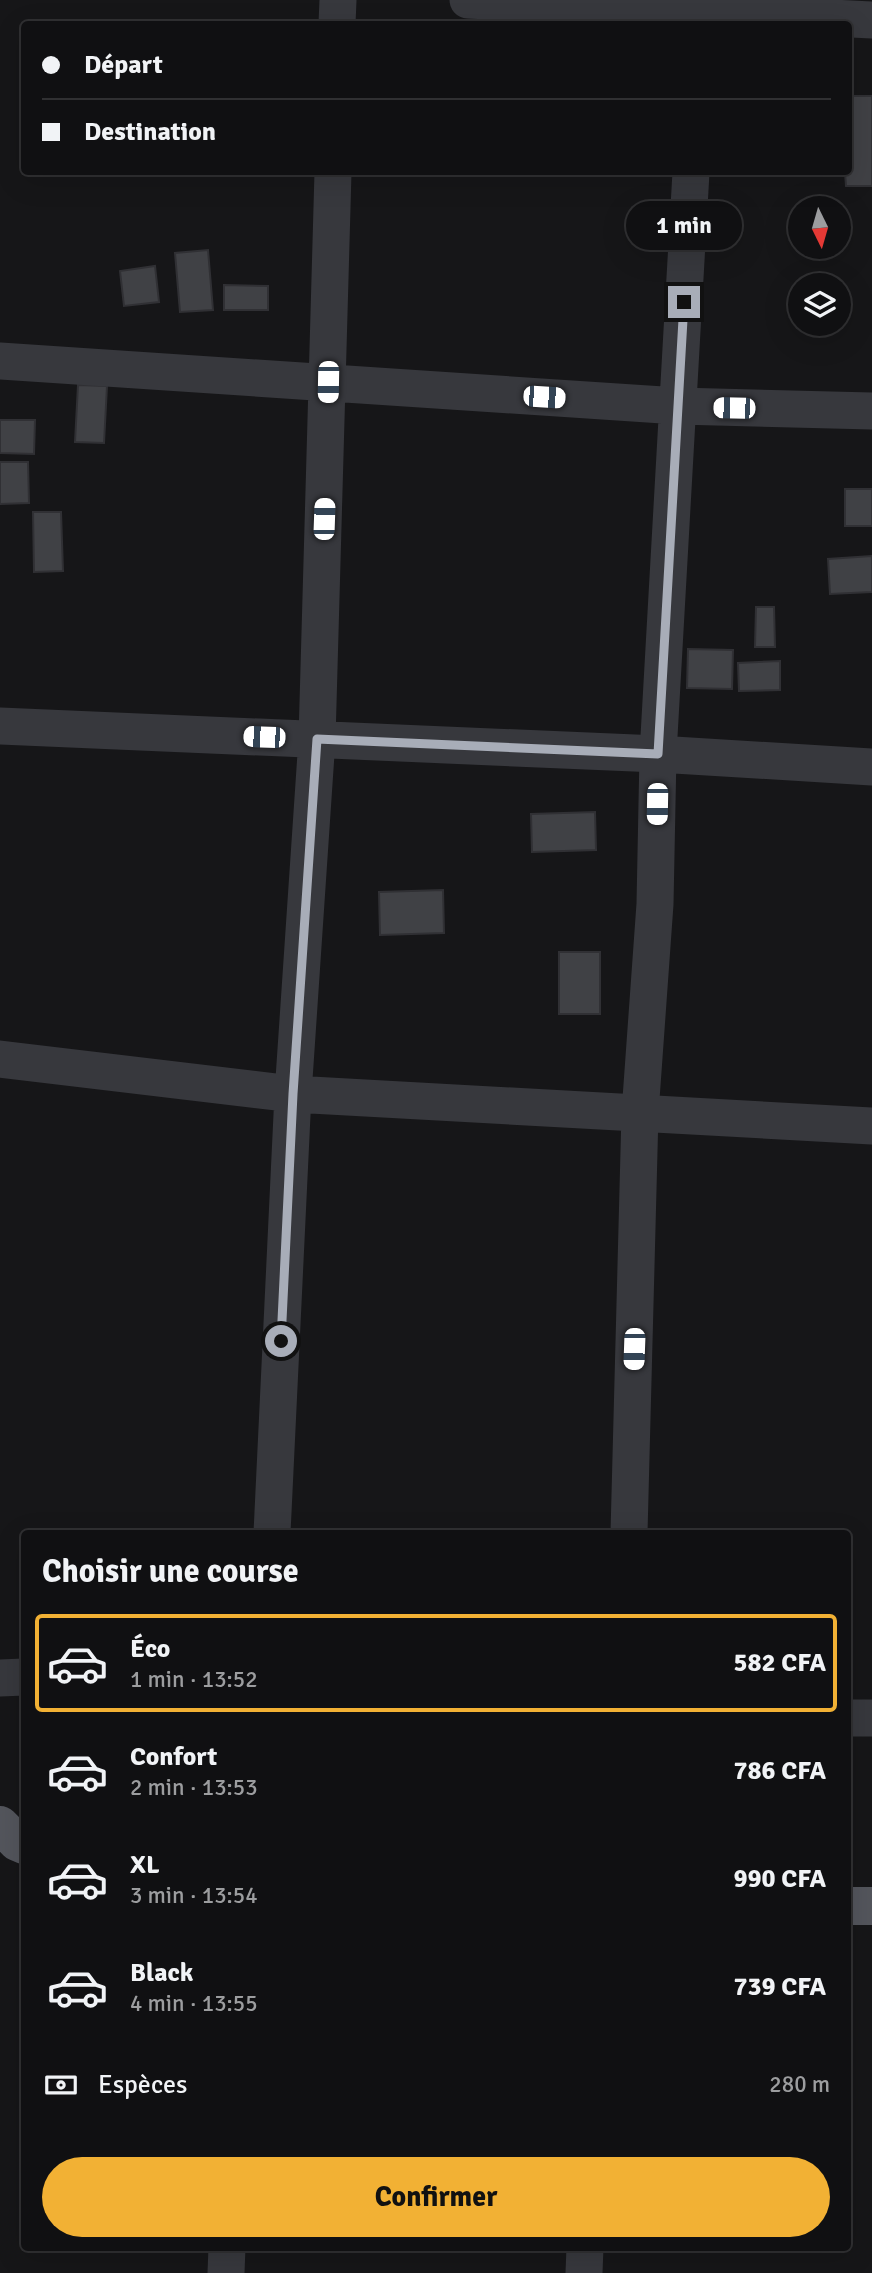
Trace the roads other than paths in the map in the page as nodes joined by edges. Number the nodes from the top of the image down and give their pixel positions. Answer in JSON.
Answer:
{"nodes":[{"id":1,"x":338,"y":0,"type":"edge"},
{"id":2,"x":468,"y":0,"type":"edge"},
{"id":3,"x":699,"y":12,"type":"edge"},
{"id":4,"x":872,"y":20,"type":"edge"},
{"id":5,"x":337,"y":21,"type":"edge"},
{"id":6,"x":333,"y":175,"type":"edge"},
{"id":7,"x":691,"y":175,"type":"edge"},
{"id":8,"x":0,"y":361,"type":"edge"},
{"id":9,"x":328,"y":382,"type":"junction"},
{"id":10,"x":678,"y":406,"type":"junction"},
{"id":11,"x":872,"y":411,"type":"edge"},
{"id":12,"x":0,"y":726,"type":"edge"},
{"id":13,"x":317,"y":739,"type":"junction"},
{"id":14,"x":658,"y":754,"type":"junction"},
{"id":15,"x":872,"y":767,"type":"edge"},
{"id":16,"x":0,"y":1059,"type":"edge"},
{"id":17,"x":293,"y":1094,"type":"junction"},
{"id":18,"x":640,"y":1113,"type":"junction"},
{"id":19,"x":872,"y":1126,"type":"edge"},
{"id":20,"x":272,"y":1530,"type":"edge"},
{"id":21,"x":629,"y":1530,"type":"edge"},
{"id":22,"x":21,"y":1677,"type":"edge"},
{"id":23,"x":0,"y":1678,"type":"edge"},
{"id":24,"x":851,"y":1718,"type":"edge"},
{"id":25,"x":872,"y":1718,"type":"edge"},
{"id":26,"x":851,"y":1906,"type":"edge"},
{"id":27,"x":872,"y":1906,"type":"edge"},
{"id":28,"x":227,"y":2251,"type":"edge"},
{"id":29,"x":585,"y":2251,"type":"edge"},
{"id":30,"x":226,"y":2273,"type":"edge"},
{"id":31,"x":584,"y":2273,"type":"edge"}],
"edges":[{"from":1,"to":5,"type":"street"},
{"from":2,"to":3,"type":"street"},
{"from":3,"to":4,"type":"street"},
{"from":6,"to":9,"type":"street"},
{"from":7,"to":10,"type":"street"},
{"from":8,"to":9,"type":"street"},
{"from":9,"to":10,"type":"street"},
{"from":9,"to":13,"type":"street"},
{"from":10,"to":11,"type":"street"},
{"from":10,"to":14,"type":"street"},
{"from":12,"to":13,"type":"street"},
{"from":13,"to":14,"type":"street"},
{"from":13,"to":17,"type":"street"},
{"from":14,"to":15,"type":"street"},
{"from":14,"to":18,"type":"street"},
{"from":16,"to":17,"type":"street"},
{"from":17,"to":18,"type":"street"},
{"from":17,"to":20,"type":"street"},
{"from":18,"to":19,"type":"street"},
{"from":18,"to":21,"type":"street"},
{"from":22,"to":23,"type":"street"},
{"from":24,"to":25,"type":"street"},
{"from":26,"to":27,"type":"main road"},
{"from":28,"to":30,"type":"street"},
{"from":29,"to":31,"type":"street"}]}
